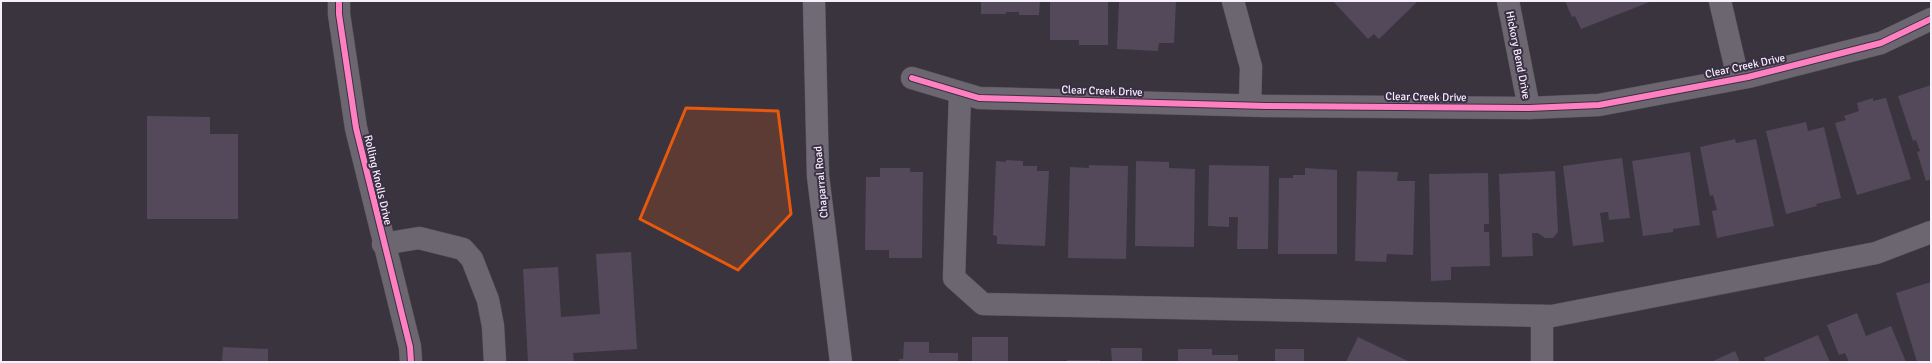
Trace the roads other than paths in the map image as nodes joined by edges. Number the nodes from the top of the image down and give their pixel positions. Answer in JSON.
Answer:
{"nodes":[{"id":1,"x":339,"y":1,"type":"edge"},
{"id":2,"x":814,"y":1,"type":"edge"},
{"id":3,"x":1233,"y":1,"type":"edge"},
{"id":4,"x":1508,"y":1,"type":"edge"},
{"id":5,"x":1720,"y":1,"type":"edge"},
{"id":6,"x":1931,"y":20,"type":"edge"},
{"id":7,"x":912,"y":78,"type":"dead end"},
{"id":8,"x":1738,"y":78,"type":"junction"},
{"id":9,"x":960,"y":92,"type":"junction"},
{"id":10,"x":1250,"y":105,"type":"junction"},
{"id":11,"x":1529,"y":108,"type":"junction"},
{"id":12,"x":1931,"y":232,"type":"edge"},
{"id":13,"x":384,"y":244,"type":"junction"},
{"id":14,"x":1542,"y":316,"type":"junction"},
{"id":15,"x":411,"y":362,"type":"edge"},
{"id":16,"x":495,"y":362,"type":"edge"},
{"id":17,"x":841,"y":362,"type":"edge"},
{"id":18,"x":1542,"y":362,"type":"edge"}],
"edges":[{"from":1,"to":13,"type":"street","name":"Rolling Knolls Drive"},
{"from":2,"to":17,"type":"main road","name":"Chaparral Road"},
{"from":3,"to":10,"type":"street"},
{"from":4,"to":11,"type":"street","name":"Hickory Bend Drive"},
{"from":5,"to":8,"type":"street"},
{"from":6,"to":8,"type":"street","name":"Clear Creek Drive"},
{"from":7,"to":9,"type":"street","name":"Clear Creek Drive"},
{"from":8,"to":11,"type":"street","name":"Clear Creek Drive"},
{"from":9,"to":10,"type":"street","name":"Clear Creek Drive"},
{"from":9,"to":14,"type":"street"},
{"from":10,"to":11,"type":"street","name":"Clear Creek Drive"},
{"from":12,"to":14,"type":"street"},
{"from":13,"to":15,"type":"street","name":"Rolling Knolls Drive"},
{"from":13,"to":16,"type":"street"},
{"from":14,"to":18,"type":"street"}]}
